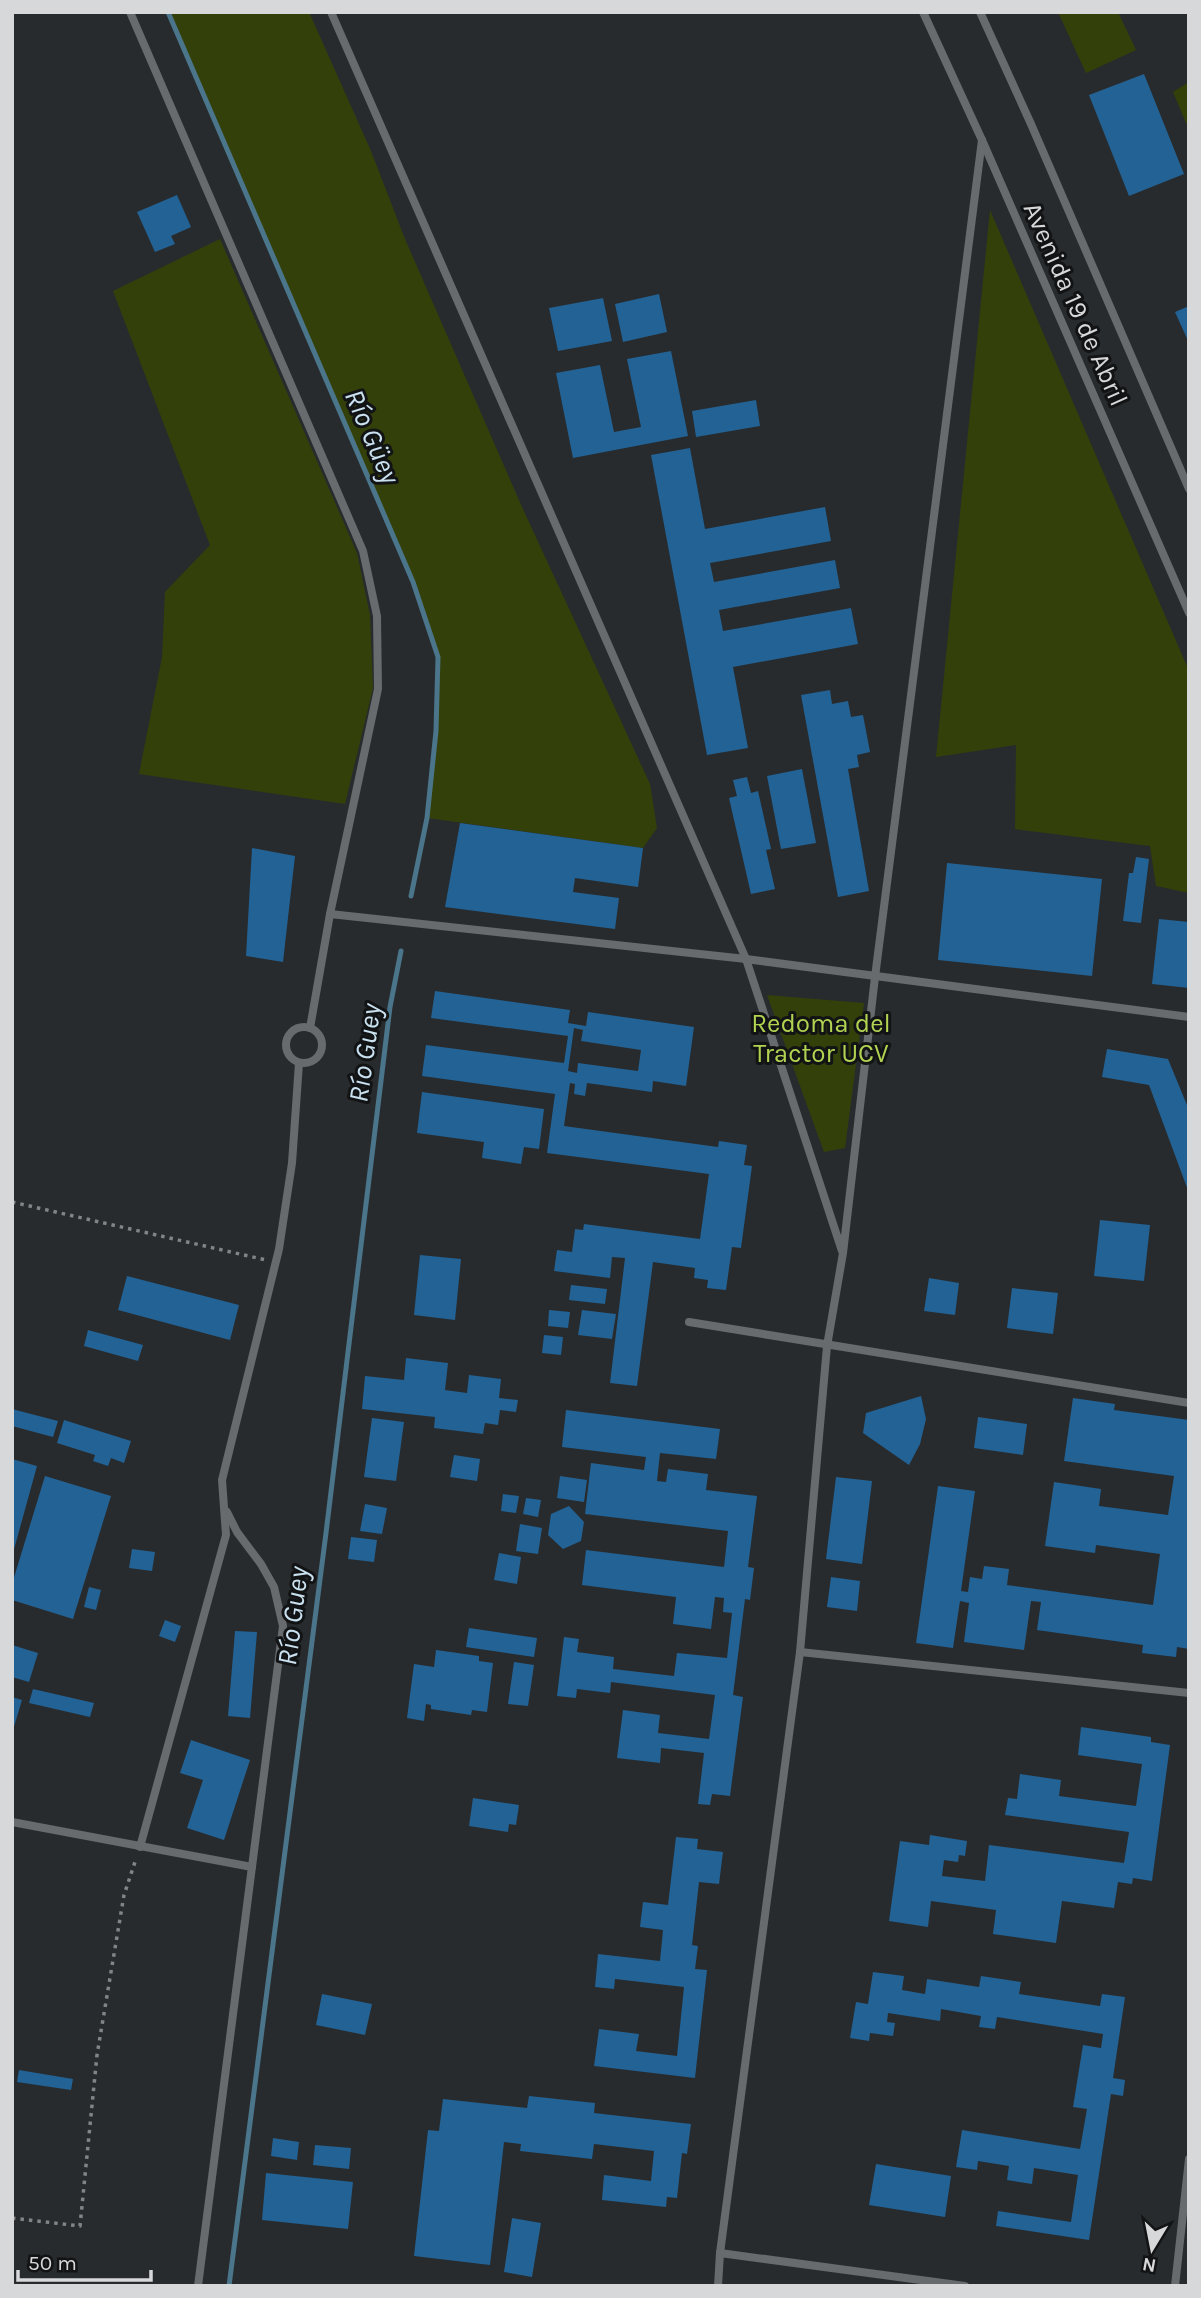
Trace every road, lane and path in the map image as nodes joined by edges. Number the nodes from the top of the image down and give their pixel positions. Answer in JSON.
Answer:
{"nodes":[{"id":1,"x":131,"y":12,"type":"edge"},
{"id":2,"x":331,"y":12,"type":"edge"},
{"id":3,"x":923,"y":12,"type":"edge"},
{"id":4,"x":980,"y":12,"type":"edge"},
{"id":5,"x":982,"y":140,"type":"junction"},
{"id":6,"x":1189,"y":489,"type":"edge"},
{"id":7,"x":1189,"y":613,"type":"edge"},
{"id":8,"x":330,"y":914,"type":"junction"},
{"id":9,"x":746,"y":959,"type":"junction"},
{"id":10,"x":875,"y":977,"type":"junction"},
{"id":11,"x":1189,"y":1017,"type":"edge"},
{"id":12,"x":310,"y":1028,"type":"junction"},
{"id":13,"x":299,"y":1063,"type":"junction"},
{"id":14,"x":12,"y":1202,"type":"edge"},
{"id":15,"x":843,"y":1253,"type":"junction"},
{"id":16,"x":276,"y":1262,"type":"junction"},
{"id":17,"x":689,"y":1322,"type":"dead end"},
{"id":18,"x":827,"y":1346,"type":"junction"},
{"id":19,"x":1189,"y":1403,"type":"edge"},
{"id":20,"x":225,"y":1506,"type":"junction"},
{"id":21,"x":800,"y":1652,"type":"junction"},
{"id":22,"x":1189,"y":1693,"type":"edge"},
{"id":23,"x":12,"y":1822,"type":"edge"},
{"id":24,"x":140,"y":1847,"type":"junction"},
{"id":25,"x":253,"y":1867,"type":"junction"},
{"id":26,"x":1189,"y":2159,"type":"edge"},
{"id":27,"x":12,"y":2218,"type":"edge"},
{"id":28,"x":720,"y":2253,"type":"junction"},
{"id":29,"x":198,"y":2286,"type":"edge"},
{"id":30,"x":718,"y":2286,"type":"edge"},
{"id":31,"x":965,"y":2286,"type":"edge"},
{"id":32,"x":1175,"y":2286,"type":"edge"}],
"edges":[{"from":1,"to":8,"type":"lane"},
{"from":2,"to":9,"type":"lane"},
{"from":3,"to":5,"type":"lane","name":"Avenida 19 de Abril"},
{"from":4,"to":6,"type":"lane","name":"Avenida 19 de Abril"},
{"from":5,"to":7,"type":"lane","name":"Avenida 19 de Abril"},
{"from":5,"to":10,"type":"lane"},
{"from":8,"to":9,"type":"lane"},
{"from":8,"to":12,"type":"lane"},
{"from":9,"to":10,"type":"lane"},
{"from":9,"to":15,"type":"lane"},
{"from":10,"to":11,"type":"lane"},
{"from":10,"to":15,"type":"lane"},
{"from":12,"to":13,"type":"lane"},
{"from":12,"to":13,"type":"lane"},
{"from":13,"to":16,"type":"lane"},
{"from":14,"to":16,"type":"path"},
{"from":15,"to":18,"type":"lane"},
{"from":16,"to":20,"type":"lane"},
{"from":17,"to":18,"type":"lane"},
{"from":18,"to":19,"type":"lane"},
{"from":18,"to":21,"type":"lane"},
{"from":20,"to":24,"type":"lane"},
{"from":20,"to":25,"type":"lane"},
{"from":21,"to":22,"type":"lane"},
{"from":21,"to":28,"type":"lane"},
{"from":23,"to":24,"type":"lane"},
{"from":24,"to":25,"type":"lane"},
{"from":24,"to":27,"type":"path"},
{"from":25,"to":29,"type":"lane"},
{"from":26,"to":32,"type":"lane"},
{"from":28,"to":30,"type":"lane"},
{"from":28,"to":31,"type":"lane"}]}
